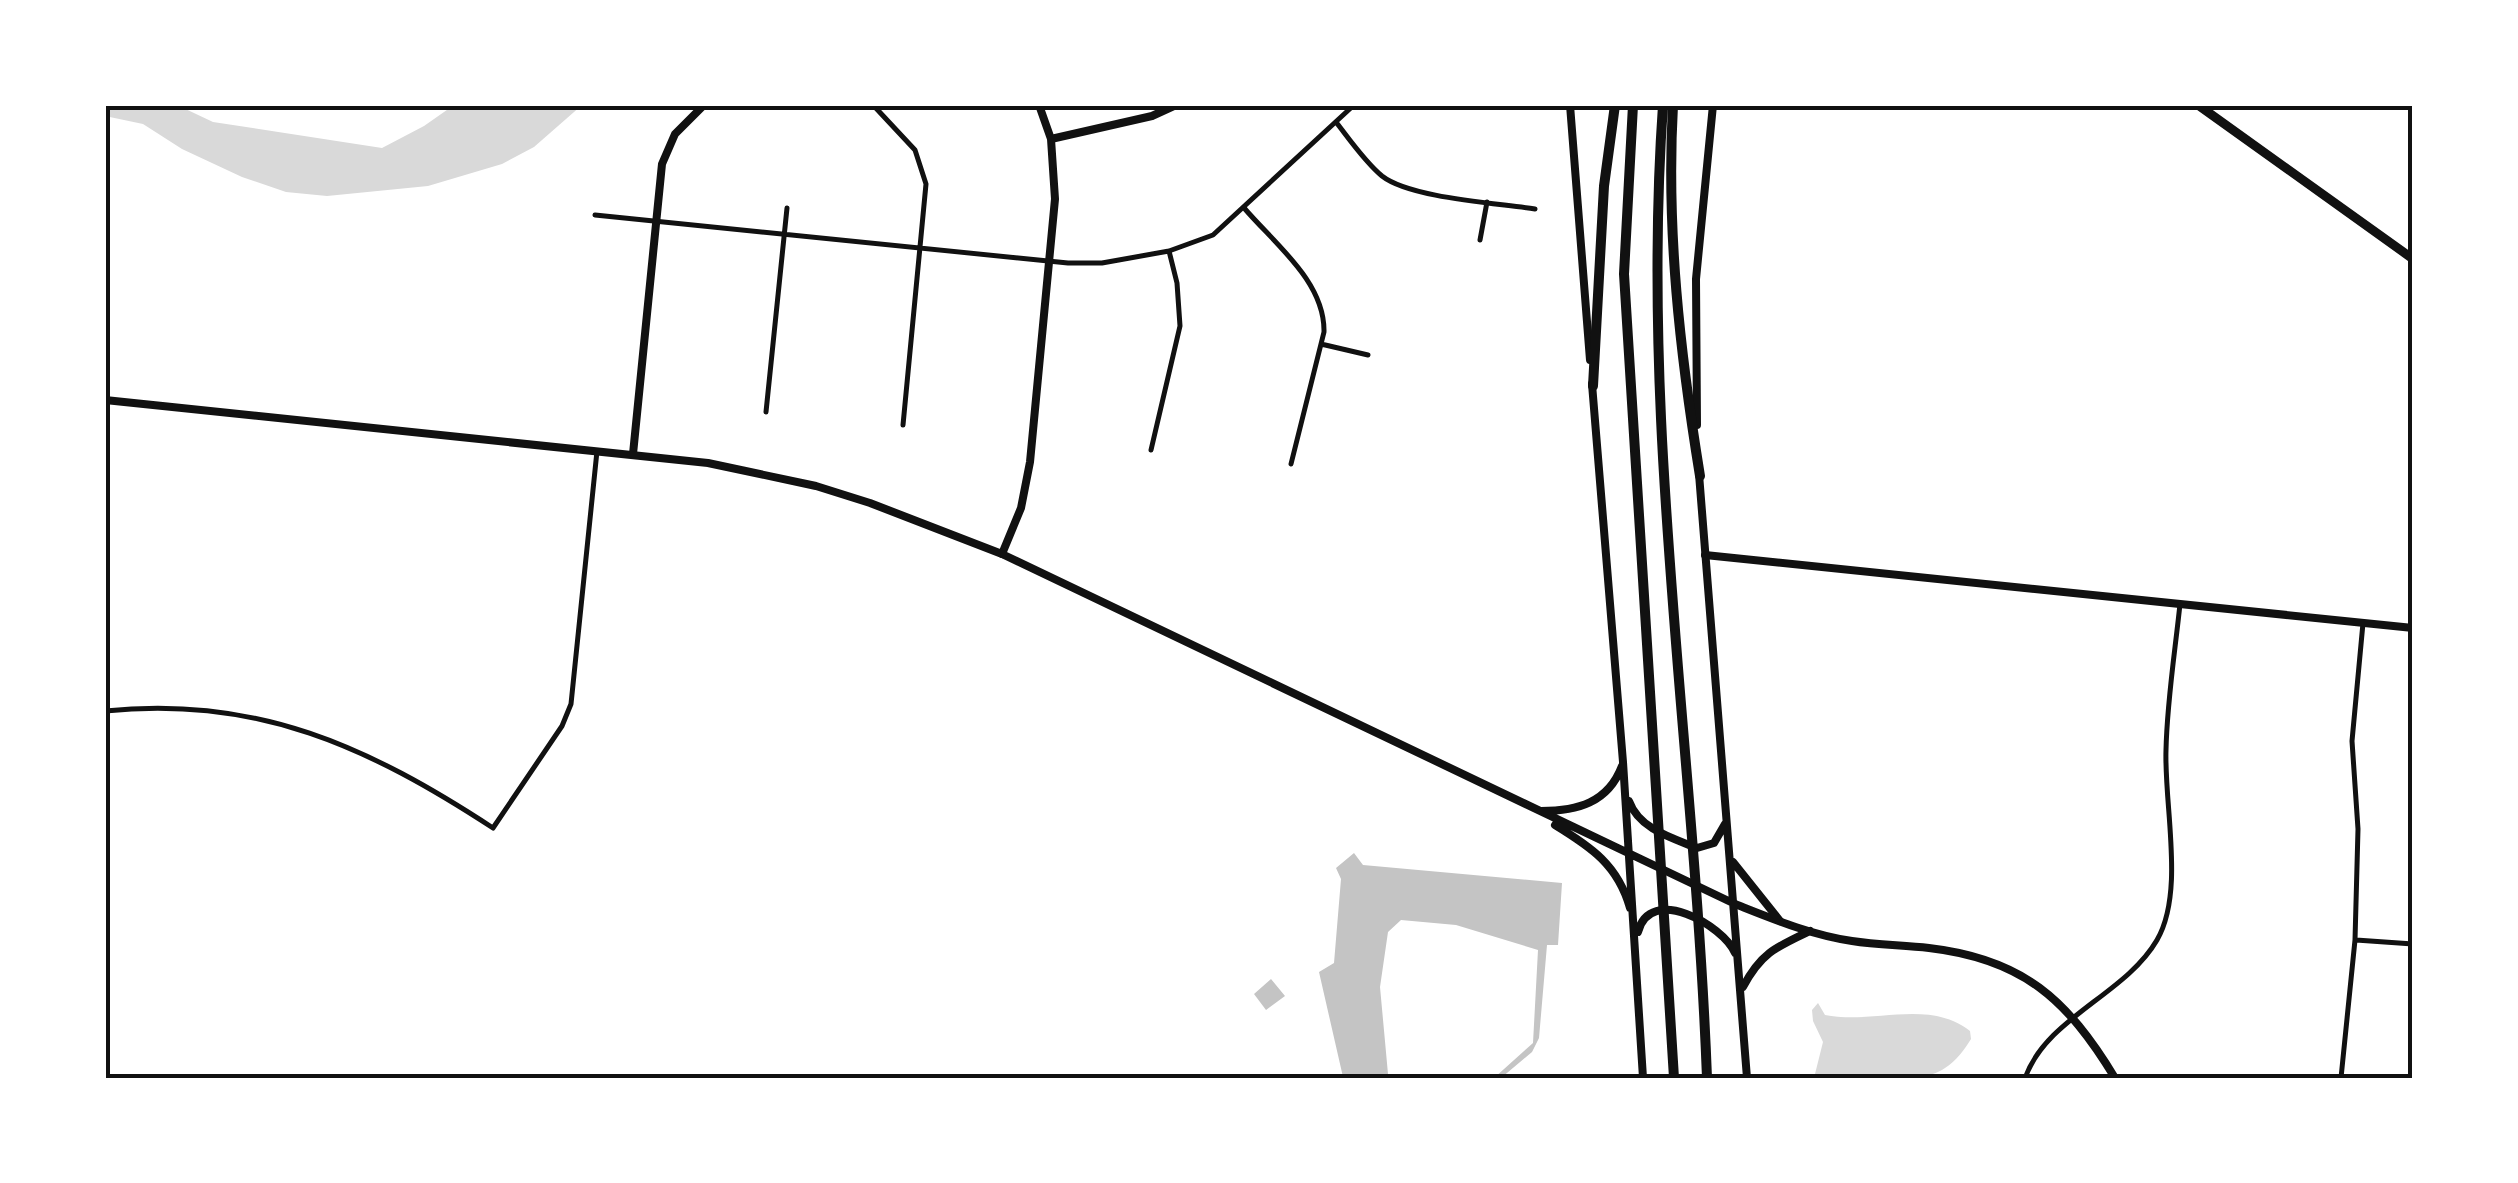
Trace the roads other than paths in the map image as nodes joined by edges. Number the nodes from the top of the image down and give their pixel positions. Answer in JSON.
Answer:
{"nodes":[{"id":1,"x":704,"y":105,"type":"edge"},
{"id":2,"x":872,"y":105,"type":"edge"},
{"id":3,"x":1039,"y":105,"type":"edge"},
{"id":4,"x":1176,"y":105,"type":"edge"},
{"id":5,"x":1354,"y":105,"type":"edge"},
{"id":6,"x":1570,"y":105,"type":"edge"},
{"id":7,"x":1615,"y":105,"type":"edge"},
{"id":8,"x":1633,"y":105,"type":"edge"},
{"id":9,"x":1663,"y":105,"type":"edge"},
{"id":10,"x":1673,"y":105,"type":"edge"},
{"id":11,"x":1713,"y":105,"type":"edge"},
{"id":12,"x":2198,"y":105,"type":"edge"},
{"id":13,"x":1336,"y":122,"type":"junction"},
{"id":14,"x":1051,"y":139,"type":"junction"},
{"id":15,"x":1487,"y":202,"type":"junction"},
{"id":16,"x":788,"y":208,"type":"dead end"},
{"id":17,"x":1245,"y":208,"type":"junction"},
{"id":18,"x":1535,"y":209,"type":"dead end"},
{"id":19,"x":595,"y":216,"type":"dead end"},
{"id":20,"x":657,"y":220,"type":"junction"},
{"id":21,"x":785,"y":234,"type":"junction"},
{"id":22,"x":1480,"y":240,"type":"dead end"},
{"id":23,"x":920,"y":248,"type":"junction"},
{"id":24,"x":1169,"y":251,"type":"junction"},
{"id":25,"x":2413,"y":259,"type":"edge"},
{"id":26,"x":1049,"y":261,"type":"junction"},
{"id":27,"x":1321,"y":344,"type":"junction"},
{"id":28,"x":1368,"y":355,"type":"dead end"},
{"id":29,"x":1592,"y":386,"type":"junction"},
{"id":30,"x":105,"y":400,"type":"edge"},
{"id":31,"x":766,"y":412,"type":"dead end"},
{"id":32,"x":903,"y":425,"type":"dead end"},
{"id":33,"x":597,"y":450,"type":"junction"},
{"id":34,"x":1151,"y":450,"type":"dead end"},
{"id":35,"x":632,"y":454,"type":"junction"},
{"id":36,"x":1291,"y":464,"type":"dead end"},
{"id":37,"x":1700,"y":476,"type":"junction"},
{"id":38,"x":1002,"y":554,"type":"junction"},
{"id":39,"x":1704,"y":554,"type":"junction"},
{"id":40,"x":2180,"y":604,"type":"junction"},
{"id":41,"x":2363,"y":623,"type":"junction"},
{"id":42,"x":2413,"y":628,"type":"edge"},
{"id":43,"x":105,"y":711,"type":"edge"},
{"id":44,"x":1623,"y":762,"type":"junction"},
{"id":45,"x":1536,"y":811,"type":"junction"},
{"id":46,"x":1727,"y":815,"type":"junction"},
{"id":47,"x":1630,"y":856,"type":"junction"},
{"id":48,"x":1732,"y":861,"type":"junction"},
{"id":49,"x":1734,"y":904,"type":"junction"},
{"id":50,"x":1780,"y":921,"type":"junction"},
{"id":51,"x":1634,"y":924,"type":"junction"},
{"id":52,"x":1810,"y":932,"type":"junction"},
{"id":53,"x":2355,"y":940,"type":"junction"},
{"id":54,"x":2413,"y":944,"type":"edge"},
{"id":55,"x":1637,"y":961,"type":"junction"},
{"id":56,"x":1740,"y":972,"type":"junction"},
{"id":57,"x":1741,"y":991,"type":"junction"},
{"id":58,"x":2074,"y":1020,"type":"junction"},
{"id":59,"x":1643,"y":1078,"type":"edge"},
{"id":60,"x":1674,"y":1078,"type":"edge"},
{"id":61,"x":1707,"y":1078,"type":"edge"},
{"id":62,"x":1746,"y":1078,"type":"edge"},
{"id":63,"x":2025,"y":1078,"type":"edge"},
{"id":64,"x":2115,"y":1078,"type":"edge"},
{"id":65,"x":2341,"y":1078,"type":"edge"}],
"edges":[{"from":1,"to":20,"type":"main road"},
{"from":2,"to":23,"type":"street"},
{"from":3,"to":14,"type":"main road"},
{"from":4,"to":14,"type":"main road"},
{"from":5,"to":13,"type":"street"},
{"from":6,"to":29,"type":"main road"},
{"from":7,"to":29,"type":"highway"},
{"from":8,"to":60,"type":"highway"},
{"from":9,"to":61,"type":"highway"},
{"from":10,"to":37,"type":"highway"},
{"from":11,"to":37,"type":"main road"},
{"from":12,"to":25,"type":"highway"},
{"from":13,"to":15,"type":"street"},
{"from":13,"to":17,"type":"street"},
{"from":14,"to":26,"type":"main road"},
{"from":15,"to":18,"type":"street"},
{"from":15,"to":22,"type":"street"},
{"from":16,"to":21,"type":"street"},
{"from":17,"to":24,"type":"street"},
{"from":17,"to":27,"type":"street"},
{"from":19,"to":20,"type":"street"},
{"from":20,"to":21,"type":"street"},
{"from":20,"to":35,"type":"main road"},
{"from":21,"to":23,"type":"street"},
{"from":21,"to":31,"type":"street"},
{"from":23,"to":26,"type":"street"},
{"from":23,"to":32,"type":"street"},
{"from":24,"to":26,"type":"street"},
{"from":24,"to":34,"type":"street"},
{"from":26,"to":38,"type":"main road"},
{"from":27,"to":28,"type":"street"},
{"from":27,"to":36,"type":"street"},
{"from":29,"to":44,"type":"main road"},
{"from":30,"to":33,"type":"main road"},
{"from":33,"to":35,"type":"main road"},
{"from":33,"to":43,"type":"street"},
{"from":35,"to":38,"type":"main road"},
{"from":37,"to":39,"type":"main road"},
{"from":38,"to":45,"type":"main road"},
{"from":39,"to":40,"type":"main road"},
{"from":39,"to":46,"type":"main road"},
{"from":40,"to":41,"type":"main road"},
{"from":40,"to":58,"type":"street"},
{"from":41,"to":42,"type":"main road"},
{"from":41,"to":53,"type":"street"},
{"from":44,"to":45,"type":"main road"},
{"from":44,"to":46,"type":"main road"},
{"from":44,"to":47,"type":"main road"},
{"from":45,"to":47,"type":"main road"},
{"from":45,"to":51,"type":"main road"},
{"from":46,"to":48,"type":"main road"},
{"from":47,"to":49,"type":"main road"},
{"from":47,"to":51,"type":"main road"},
{"from":48,"to":49,"type":"main road"},
{"from":48,"to":50,"type":"main road"},
{"from":49,"to":50,"type":"main road"},
{"from":49,"to":56,"type":"main road"},
{"from":50,"to":52,"type":"main road"},
{"from":51,"to":55,"type":"main road"},
{"from":52,"to":57,"type":"main road"},
{"from":52,"to":58,"type":"main road"},
{"from":53,"to":54,"type":"street"},
{"from":53,"to":65,"type":"street"},
{"from":55,"to":56,"type":"main road"},
{"from":55,"to":59,"type":"main road"},
{"from":56,"to":57,"type":"main road"},
{"from":57,"to":62,"type":"main road"},
{"from":58,"to":63,"type":"street"},
{"from":58,"to":64,"type":"main road"}]}
